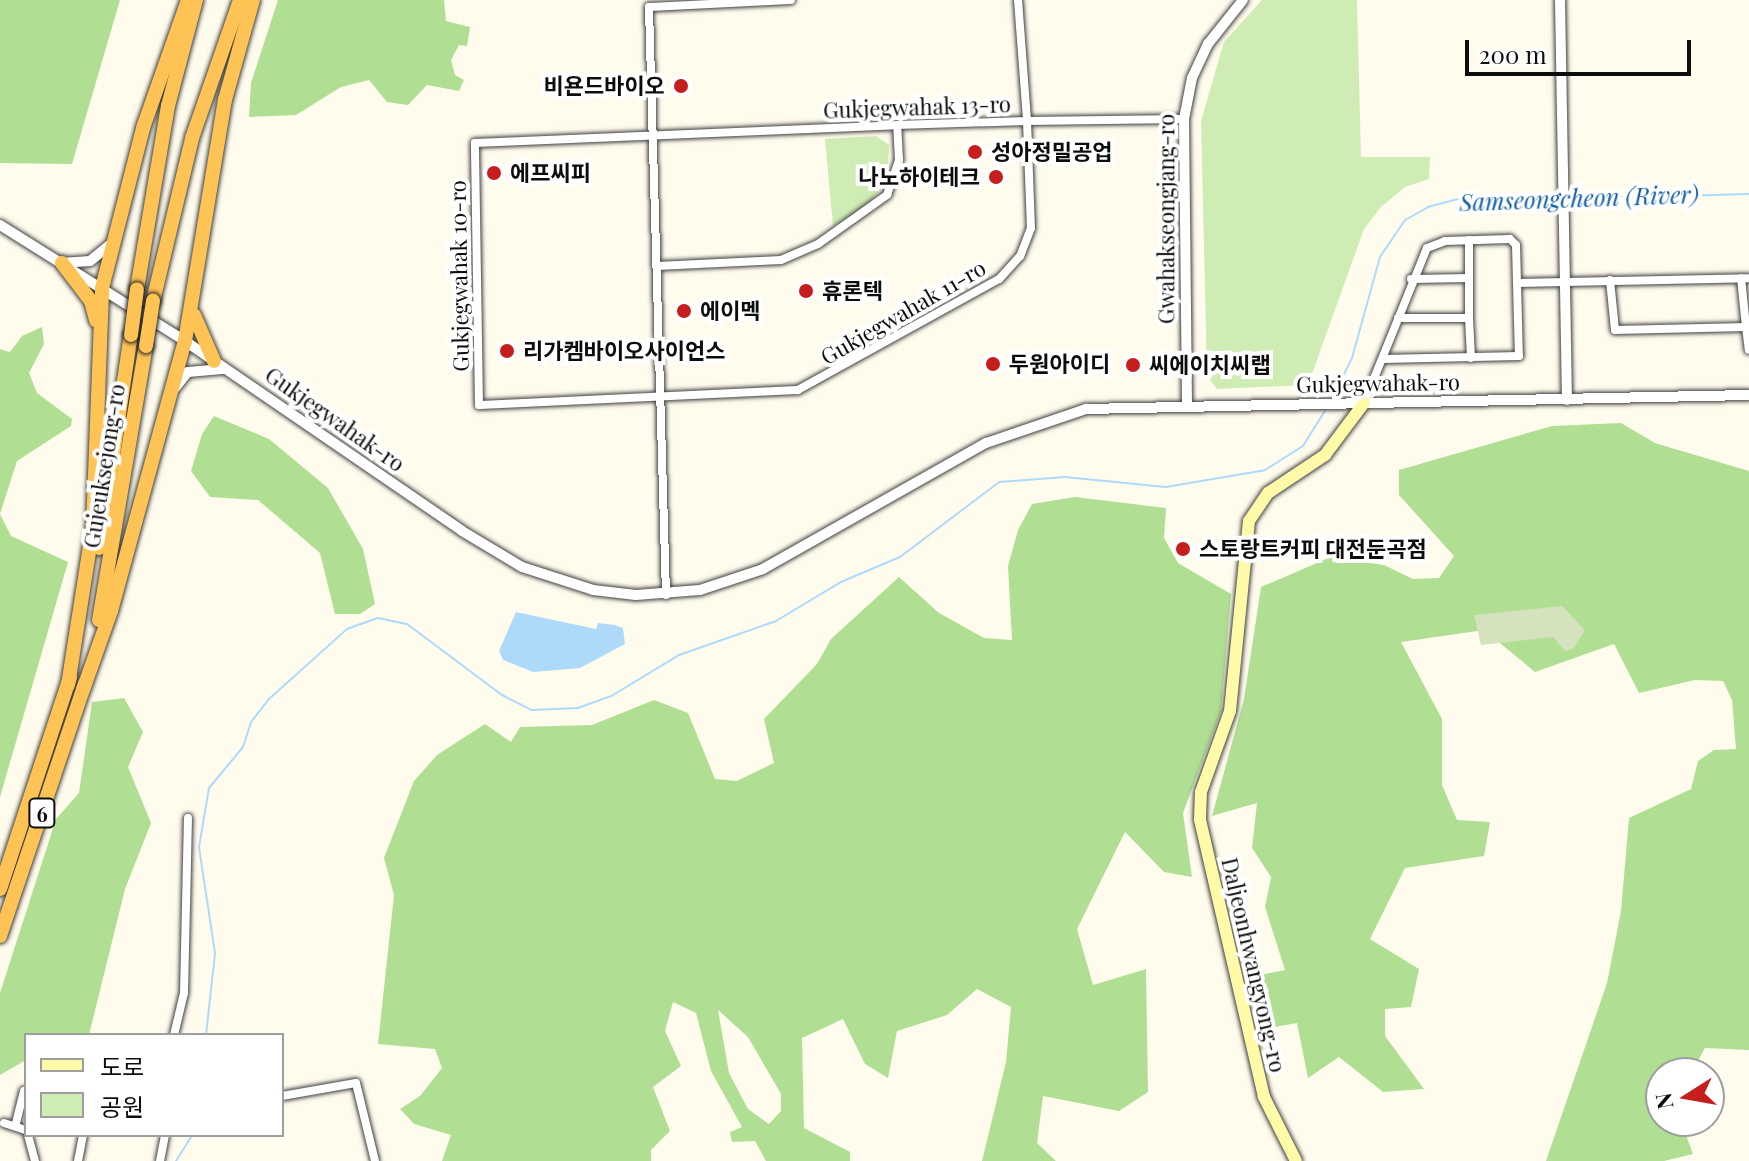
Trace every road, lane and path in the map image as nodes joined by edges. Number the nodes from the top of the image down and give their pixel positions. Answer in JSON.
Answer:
{"nodes":[{"id":1,"x":188,"y":0,"type":"edge"},
{"id":2,"x":196,"y":0,"type":"edge"},
{"id":3,"x":240,"y":0,"type":"edge"},
{"id":4,"x":253,"y":0,"type":"edge"},
{"id":5,"x":791,"y":0,"type":"edge"},
{"id":6,"x":1018,"y":0,"type":"edge"},
{"id":7,"x":1243,"y":0,"type":"edge"},
{"id":8,"x":1560,"y":0,"type":"edge"},
{"id":9,"x":739,"y":1,"type":"edge"},
{"id":10,"x":1184,"y":119,"type":"junction"},
{"id":11,"x":1027,"y":121,"type":"junction"},
{"id":12,"x":897,"y":125,"type":"junction"},
{"id":13,"x":652,"y":135,"type":"junction"},
{"id":14,"x":0,"y":225,"type":"edge"},
{"id":15,"x":1469,"y":240,"type":"junction"},
{"id":16,"x":112,"y":243,"type":"junction"},
{"id":17,"x":62,"y":263,"type":"junction"},
{"id":18,"x":657,"y":266,"type":"junction"},
{"id":19,"x":1469,"y":278,"type":"junction"},
{"id":20,"x":1745,"y":278,"type":"edge"},
{"id":21,"x":1411,"y":279,"type":"junction"},
{"id":22,"x":1610,"y":280,"type":"junction"},
{"id":23,"x":1564,"y":281,"type":"junction"},
{"id":24,"x":1517,"y":283,"type":"junction"},
{"id":25,"x":102,"y":288,"type":"junction"},
{"id":26,"x":193,"y":297,"type":"junction"},
{"id":27,"x":1398,"y":318,"type":"junction"},
{"id":28,"x":1469,"y":318,"type":"junction"},
{"id":29,"x":1746,"y":327,"type":"junction"},
{"id":30,"x":98,"y":328,"type":"junction"},
{"id":31,"x":185,"y":341,"type":"junction"},
{"id":32,"x":1749,"y":350,"type":"edge"},
{"id":33,"x":1471,"y":358,"type":"junction"},
{"id":34,"x":1383,"y":359,"type":"junction"},
{"id":35,"x":220,"y":365,"type":"junction"},
{"id":36,"x":171,"y":394,"type":"junction"},
{"id":37,"x":1749,"y":395,"type":"edge"},
{"id":38,"x":661,"y":398,"type":"junction"},
{"id":39,"x":1567,"y":400,"type":"junction"},
{"id":40,"x":1364,"y":403,"type":"junction"},
{"id":41,"x":1187,"y":406,"type":"junction"},
{"id":42,"x":666,"y":595,"type":"junction"},
{"id":43,"x":68,"y":685,"type":"junction"},
{"id":44,"x":83,"y":690,"type":"junction"},
{"id":45,"x":188,"y":818,"type":"dead end"},
{"id":46,"x":0,"y":889,"type":"edge"},
{"id":47,"x":0,"y":936,"type":"edge"},
{"id":48,"x":174,"y":1033,"type":"edge"},
{"id":49,"x":24,"y":1091,"type":"dead end"},
{"id":50,"x":284,"y":1096,"type":"edge"},
{"id":51,"x":4,"y":1123,"type":"dead end"},
{"id":52,"x":16,"y":1123,"type":"junction"},
{"id":53,"x":24,"y":1130,"type":"edge"},
{"id":54,"x":28,"y":1137,"type":"edge"},
{"id":55,"x":83,"y":1137,"type":"edge"},
{"id":56,"x":165,"y":1137,"type":"edge"},
{"id":57,"x":35,"y":1161,"type":"edge"},
{"id":58,"x":78,"y":1161,"type":"edge"},
{"id":59,"x":160,"y":1161,"type":"edge"},
{"id":60,"x":375,"y":1161,"type":"edge"},
{"id":61,"x":1296,"y":1161,"type":"edge"}],
"edges":[{"from":1,"to":16,"type":"highway"},
{"from":2,"to":43,"type":"highway","name":"Gujeuksejong-ro","bridge":true},
{"from":3,"to":44,"type":"highway","name":"Gujeuksejong-ro","bridge":true},
{"from":4,"to":26,"type":"highway"},
{"from":5,"to":9,"type":"street"},
{"from":6,"to":11,"type":"street"},
{"from":7,"to":10,"type":"street","name":"Gwahakseongjang-ro"},
{"from":8,"to":23,"type":"street"},
{"from":9,"to":13,"type":"street"},
{"from":10,"to":11,"type":"street","name":"Gukjegwahak 13-ro"},
{"from":10,"to":41,"type":"street","name":"Gwahakseongjang-ro"},
{"from":11,"to":12,"type":"street","name":"Gukjegwahak 13-ro"},
{"from":11,"to":38,"type":"street","name":"Gukjegwahak 11-ro"},
{"from":12,"to":13,"type":"street","name":"Gukjegwahak 13-ro"},
{"from":12,"to":18,"type":"street"},
{"from":13,"to":18,"type":"street"},
{"from":13,"to":38,"type":"street","name":"Gukjegwahak 10-ro"},
{"from":14,"to":17,"type":"street","name":"Gukjegwahak-ro"},
{"from":15,"to":19,"type":"street"},
{"from":15,"to":21,"type":"street"},
{"from":15,"to":24,"type":"street"},
{"from":16,"to":17,"type":"street"},
{"from":16,"to":25,"type":"highway"},
{"from":17,"to":25,"type":"street","name":"Gukjegwahak-ro"},
{"from":17,"to":30,"type":"highway"},
{"from":18,"to":38,"type":"street"},
{"from":19,"to":21,"type":"street"},
{"from":19,"to":28,"type":"street"},
{"from":20,"to":22,"type":"street"},
{"from":20,"to":29,"type":"street"},
{"from":21,"to":27,"type":"street"},
{"from":22,"to":23,"type":"street"},
{"from":22,"to":29,"type":"street"},
{"from":23,"to":24,"type":"street"},
{"from":23,"to":39,"type":"street"},
{"from":24,"to":33,"type":"street"},
{"from":25,"to":30,"type":"highway"},
{"from":25,"to":31,"type":"street","name":"Gukjegwahak-ro"},
{"from":26,"to":31,"type":"highway"},
{"from":26,"to":35,"type":"highway"},
{"from":27,"to":28,"type":"street"},
{"from":27,"to":34,"type":"street"},
{"from":28,"to":33,"type":"street"},
{"from":29,"to":32,"type":"street"},
{"from":30,"to":43,"type":"highway"},
{"from":31,"to":35,"type":"street","name":"Gukjegwahak-ro"},
{"from":31,"to":36,"type":"highway"},
{"from":33,"to":34,"type":"street"},
{"from":34,"to":40,"type":"street"},
{"from":35,"to":36,"type":"street"},
{"from":35,"to":42,"type":"street","name":"Gukjegwahak-ro"},
{"from":36,"to":44,"type":"highway"},
{"from":37,"to":39,"type":"street","name":"Gukjegwahak-ro"},
{"from":38,"to":42,"type":"street"},
{"from":39,"to":40,"type":"street","name":"Gukjegwahak-ro"},
{"from":40,"to":41,"type":"street","name":"Gukjegwahak-ro"},
{"from":40,"to":61,"type":"main road","name":"Daljeonhwangyong-ro"},
{"from":41,"to":42,"type":"street","name":"Gukjegwahak-ro"},
{"from":43,"to":46,"type":"highway","name":"Gujeuksejong-ro","number":"6"},
{"from":44,"to":47,"type":"highway","name":"Gujeuksejong-ro","number":"6"},
{"from":45,"to":48,"type":"street"},
{"from":49,"to":52,"type":"street"},
{"from":50,"to":60,"type":"street"},
{"from":51,"to":52,"type":"street"},
{"from":52,"to":53,"type":"street"},
{"from":54,"to":57,"type":"street"},
{"from":55,"to":58,"type":"street"},
{"from":56,"to":59,"type":"street"}]}
